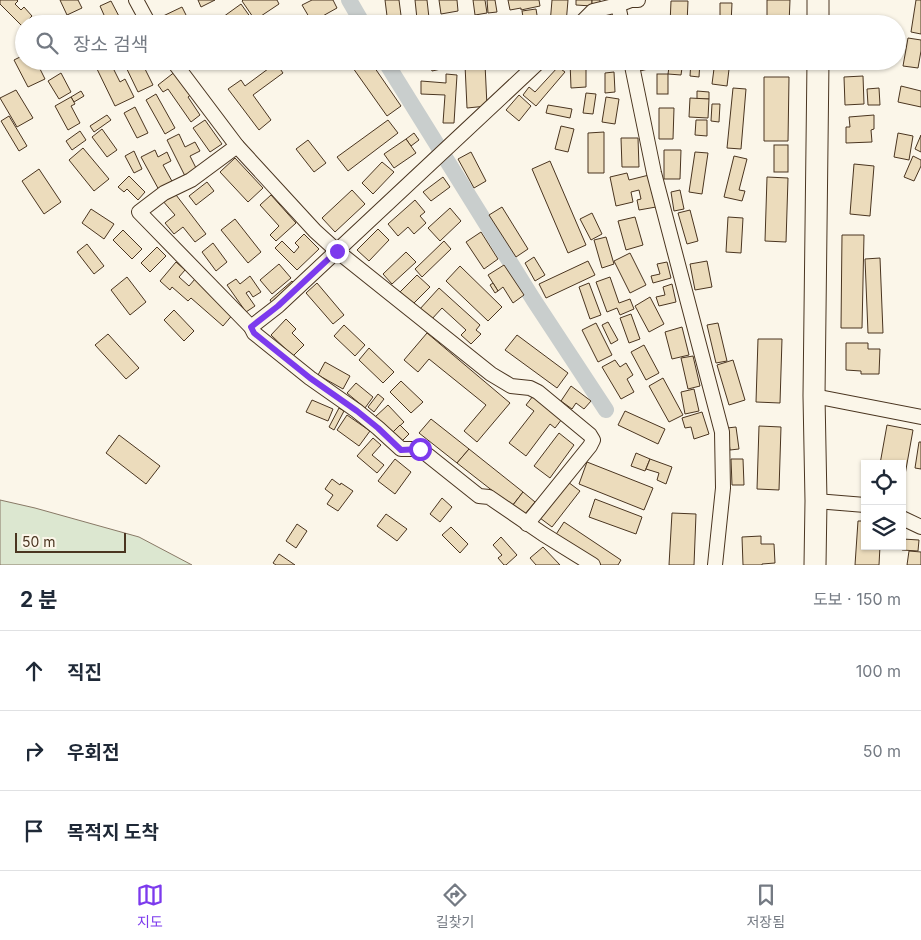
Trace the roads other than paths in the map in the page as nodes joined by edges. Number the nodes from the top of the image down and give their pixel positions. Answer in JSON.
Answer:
{"nodes":[{"id":1,"x":136,"y":0,"type":"edge"},
{"id":2,"x":638,"y":0,"type":"edge"},
{"id":3,"x":818,"y":0,"type":"edge"},
{"id":4,"x":618,"y":5,"type":"junction"},
{"id":5,"x":144,"y":15,"type":"edge"},
{"id":6,"x":590,"y":15,"type":"edge"},
{"id":7,"x":620,"y":15,"type":"edge"},
{"id":8,"x":818,"y":15,"type":"edge"},
{"id":9,"x":180,"y":70,"type":"edge"},
{"id":10,"x":530,"y":70,"type":"edge"},
{"id":11,"x":633,"y":70,"type":"edge"},
{"id":12,"x":818,"y":70,"type":"edge"},
{"id":13,"x":237,"y":146,"type":"junction"},
{"id":14,"x":337,"y":251,"type":"junction"},
{"id":15,"x":251,"y":327,"type":"junction"},
{"id":16,"x":814,"y":396,"type":"junction"},
{"id":17,"x":921,"y":417,"type":"edge"},
{"id":18,"x":816,"y":501,"type":"junction"},
{"id":19,"x":861,"y":505,"type":"edge"},
{"id":20,"x":906,"y":520,"type":"edge"},
{"id":21,"x":527,"y":524,"type":"junction"},
{"id":22,"x":921,"y":527,"type":"edge"},
{"id":23,"x":593,"y":565,"type":"edge"},
{"id":24,"x":715,"y":565,"type":"edge"},
{"id":25,"x":815,"y":565,"type":"edge"}],
"edges":[{"from":1,"to":5,"type":"street"},
{"from":2,"to":4,"type":"street"},
{"from":3,"to":8,"type":"main road"},
{"from":4,"to":6,"type":"street"},
{"from":4,"to":7,"type":"street"},
{"from":9,"to":13,"type":"street"},
{"from":10,"to":14,"type":"street"},
{"from":11,"to":24,"type":"street"},
{"from":12,"to":16,"type":"main road"},
{"from":13,"to":14,"type":"street"},
{"from":13,"to":15,"type":"street"},
{"from":14,"to":15,"type":"street"},
{"from":14,"to":21,"type":"street"},
{"from":15,"to":21,"type":"street"},
{"from":16,"to":17,"type":"street"},
{"from":16,"to":18,"type":"main road"},
{"from":18,"to":19,"type":"street"},
{"from":18,"to":25,"type":"main road"},
{"from":20,"to":22,"type":"street"},
{"from":21,"to":23,"type":"street"}]}
